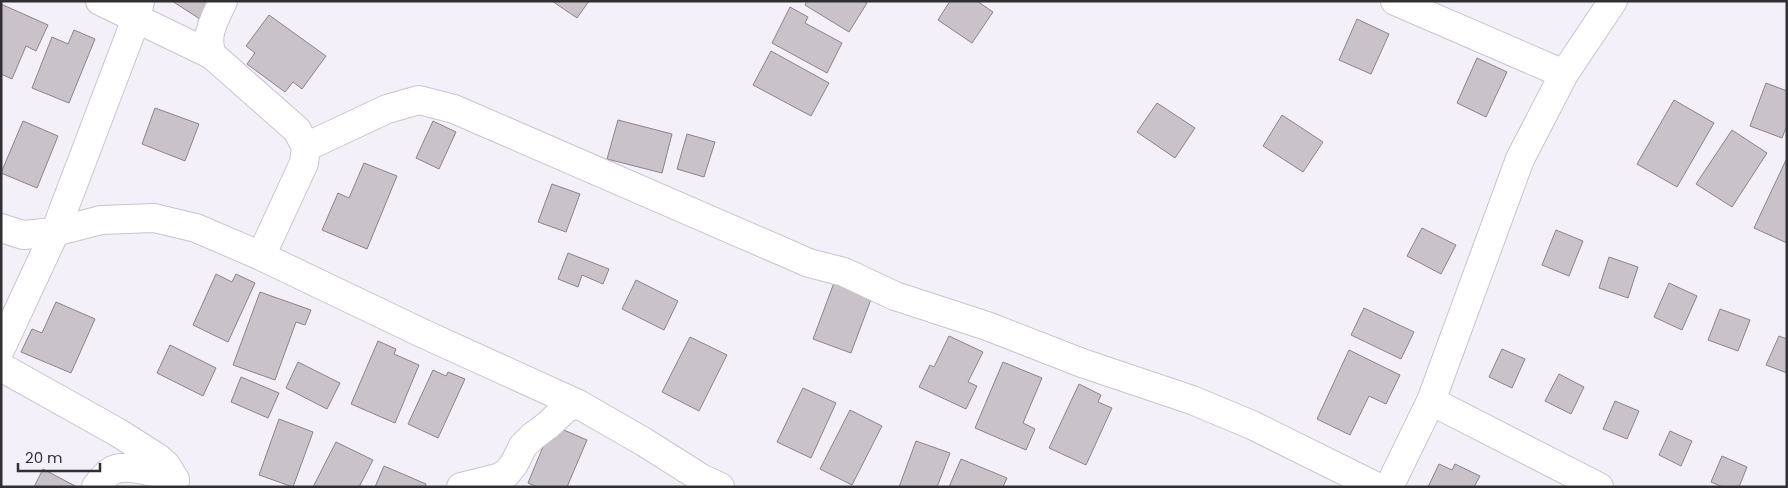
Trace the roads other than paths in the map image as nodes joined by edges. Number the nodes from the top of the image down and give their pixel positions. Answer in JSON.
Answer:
{"nodes":[{"id":1,"x":100,"y":1,"type":"edge"},
{"id":2,"x":223,"y":1,"type":"edge"},
{"id":3,"x":1395,"y":1,"type":"edge"},
{"id":4,"x":1613,"y":1,"type":"edge"},
{"id":5,"x":138,"y":10,"type":"edge"},
{"id":6,"x":212,"y":55,"type":"junction"},
{"id":7,"x":1564,"y":74,"type":"junction"},
{"id":8,"x":306,"y":147,"type":"junction"},
{"id":9,"x":1,"y":228,"type":"edge"},
{"id":10,"x":55,"y":232,"type":"junction"},
{"id":11,"x":261,"y":256,"type":"junction"},
{"id":12,"x":1,"y":348,"type":"edge"},
{"id":13,"x":1,"y":367,"type":"edge"},
{"id":14,"x":1431,"y":401,"type":"junction"},
{"id":15,"x":578,"y":404,"type":"junction"},
{"id":16,"x":179,"y":483,"type":"edge"},
{"id":17,"x":96,"y":487,"type":"edge"},
{"id":18,"x":461,"y":487,"type":"edge"},
{"id":19,"x":720,"y":487,"type":"edge"},
{"id":20,"x":1377,"y":487,"type":"edge"},
{"id":21,"x":1389,"y":487,"type":"edge"},
{"id":22,"x":1599,"y":487,"type":"edge"}],
"edges":[{"from":1,"to":5,"type":"street"},
{"from":2,"to":6,"type":"street"},
{"from":3,"to":7,"type":"street"},
{"from":4,"to":7,"type":"street"},
{"from":5,"to":6,"type":"street"},
{"from":5,"to":10,"type":"street"},
{"from":6,"to":8,"type":"street"},
{"from":7,"to":14,"type":"street"},
{"from":8,"to":11,"type":"street"},
{"from":8,"to":20,"type":"street"},
{"from":9,"to":10,"type":"street"},
{"from":10,"to":11,"type":"street"},
{"from":10,"to":12,"type":"street"},
{"from":11,"to":15,"type":"street"},
{"from":13,"to":16,"type":"street"},
{"from":14,"to":21,"type":"street"},
{"from":14,"to":22,"type":"street"},
{"from":15,"to":18,"type":"street"},
{"from":15,"to":19,"type":"street"},
{"from":16,"to":17,"type":"street"}]}
